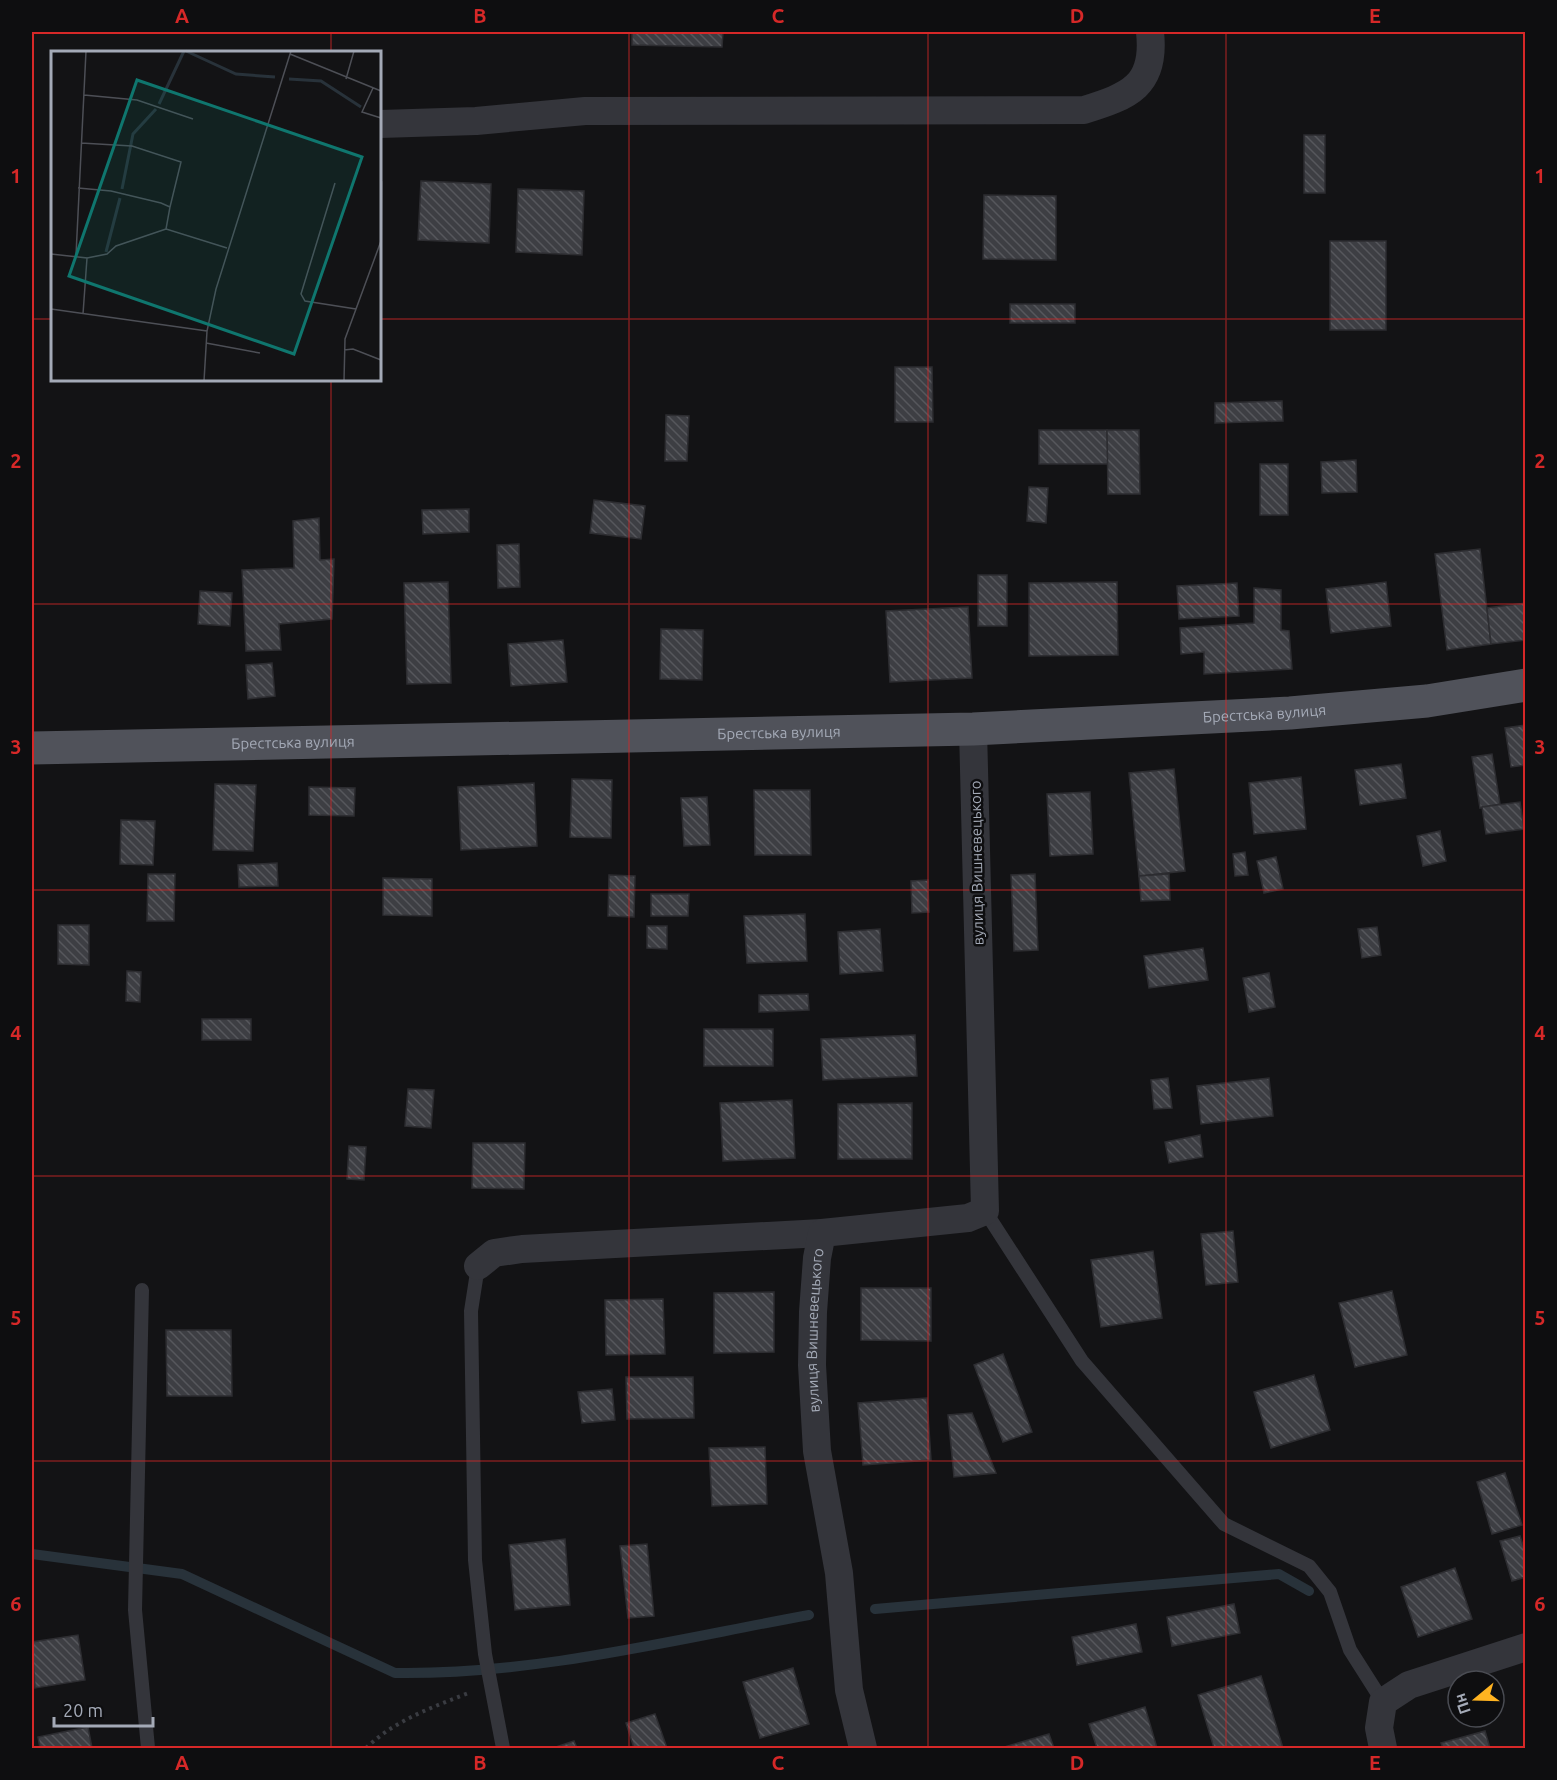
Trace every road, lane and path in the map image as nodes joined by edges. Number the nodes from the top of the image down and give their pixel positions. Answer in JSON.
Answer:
{"nodes":[{"id":1,"x":1150,"y":32,"type":"edge"},
{"id":2,"x":381,"y":124,"type":"edge"},
{"id":3,"x":1526,"y":685,"type":"edge"},
{"id":4,"x":973,"y":729,"type":"junction"},
{"id":5,"x":32,"y":748,"type":"edge"},
{"id":6,"x":986,"y":1211,"type":"junction"},
{"id":7,"x":822,"y":1233,"type":"junction"},
{"id":8,"x":478,"y":1266,"type":"joint"},
{"id":9,"x":142,"y":1290,"type":"dead end"},
{"id":10,"x":1526,"y":1647,"type":"edge"},
{"id":11,"x":491,"y":1684,"type":"junction"},
{"id":12,"x":1383,"y":1702,"type":"junction"},
{"id":13,"x":148,"y":1749,"type":"edge"},
{"id":14,"x":366,"y":1749,"type":"edge"},
{"id":15,"x":503,"y":1749,"type":"edge"},
{"id":16,"x":862,"y":1749,"type":"edge"},
{"id":17,"x":1383,"y":1749,"type":"edge"}],
"edges":[{"from":1,"to":2,"type":"street"},
{"from":3,"to":4,"type":"main road","name":"Брестська вулиця"},
{"from":4,"to":5,"type":"main road","name":"Брестська вулиця"},
{"from":4,"to":6,"type":"street","name":"вулиця Вишневецького"},
{"from":6,"to":7,"type":"street","name":"вулиця Вишневецького"},
{"from":6,"to":12,"type":"lane"},
{"from":7,"to":8,"type":"street"},
{"from":7,"to":16,"type":"street","name":"вулиця Вишневецького"},
{"from":8,"to":11,"type":"lane"},
{"from":9,"to":13,"type":"lane"},
{"from":10,"to":12,"type":"street"},
{"from":11,"to":14,"type":"path"},
{"from":11,"to":15,"type":"lane"},
{"from":12,"to":17,"type":"street"}]}
